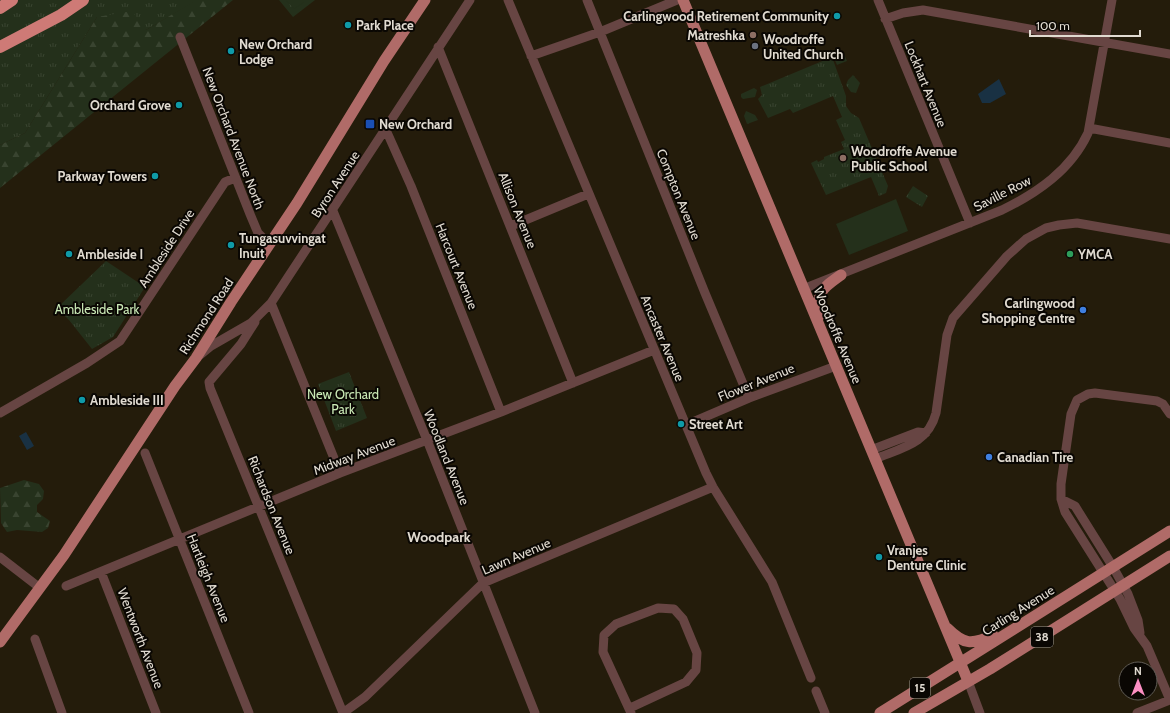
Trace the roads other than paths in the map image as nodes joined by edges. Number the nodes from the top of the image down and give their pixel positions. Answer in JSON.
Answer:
{"nodes":[{"id":1,"x":12,"y":0,"type":"edge"},
{"id":2,"x":83,"y":0,"type":"edge"},
{"id":3,"x":425,"y":0,"type":"edge"},
{"id":4,"x":470,"y":0,"type":"edge"},
{"id":5,"x":508,"y":0,"type":"edge"},
{"id":6,"x":587,"y":0,"type":"edge"},
{"id":7,"x":677,"y":0,"type":"edge"},
{"id":8,"x":683,"y":0,"type":"edge"},
{"id":9,"x":878,"y":0,"type":"edge"},
{"id":10,"x":1112,"y":0,"type":"edge"},
{"id":11,"x":0,"y":8,"type":"edge"},
{"id":12,"x":885,"y":19,"type":"junction"},
{"id":13,"x":600,"y":32,"type":"junction"},
{"id":14,"x":180,"y":37,"type":"dead end"},
{"id":15,"x":1105,"y":42,"type":"junction"},
{"id":16,"x":0,"y":47,"type":"edge"},
{"id":17,"x":438,"y":47,"type":"junction"},
{"id":18,"x":1170,"y":54,"type":"edge"},
{"id":19,"x":531,"y":56,"type":"junction"},
{"id":20,"x":1089,"y":128,"type":"junction"},
{"id":21,"x":386,"y":130,"type":"junction"},
{"id":22,"x":1170,"y":143,"type":"edge"},
{"id":23,"x":236,"y":178,"type":"junction"},
{"id":24,"x":588,"y":194,"type":"junction"},
{"id":25,"x":332,"y":211,"type":"junction"},
{"id":26,"x":970,"y":223,"type":"junction"},
{"id":27,"x":511,"y":226,"type":"junction"},
{"id":28,"x":1170,"y":239,"type":"edge"},
{"id":29,"x":269,"y":244,"type":"junction"},
{"id":30,"x":841,"y":275,"type":"junction"},
{"id":31,"x":803,"y":289,"type":"junction"},
{"id":32,"x":271,"y":303,"type":"junction"},
{"id":33,"x":259,"y":317,"type":"junction"},
{"id":34,"x":820,"y":328,"type":"junction"},
{"id":35,"x":654,"y":350,"type":"junction"},
{"id":36,"x":196,"y":358,"type":"junction"},
{"id":37,"x":836,"y":366,"type":"junction"},
{"id":38,"x":573,"y":384,"type":"junction"},
{"id":39,"x":749,"y":398,"type":"junction"},
{"id":40,"x":501,"y":412,"type":"junction"},
{"id":41,"x":0,"y":413,"type":"edge"},
{"id":42,"x":1170,"y":414,"type":"edge"},
{"id":43,"x":686,"y":425,"type":"junction"},
{"id":44,"x":427,"y":440,"type":"junction"},
{"id":45,"x":145,"y":453,"type":"dead end"},
{"id":46,"x":873,"y":454,"type":"junction"},
{"id":47,"x":340,"y":473,"type":"junction"},
{"id":48,"x":713,"y":487,"type":"junction"},
{"id":49,"x":260,"y":507,"type":"junction"},
{"id":50,"x":1170,"y":531,"type":"edge"},
{"id":51,"x":179,"y":540,"type":"junction"},
{"id":52,"x":1170,"y":556,"type":"edge"},
{"id":53,"x":0,"y":557,"type":"edge"},
{"id":54,"x":1108,"y":570,"type":"junction"},
{"id":55,"x":101,"y":572,"type":"junction"},
{"id":56,"x":483,"y":583,"type":"junction"},
{"id":57,"x":66,"y":586,"type":"dead end"},
{"id":58,"x":40,"y":588,"type":"junction"},
{"id":59,"x":1119,"y":588,"type":"junction"},
{"id":60,"x":1030,"y":618,"type":"junction"},
{"id":61,"x":944,"y":624,"type":"junction"},
{"id":62,"x":36,"y":640,"type":"dead end"},
{"id":63,"x":0,"y":642,"type":"edge"},
{"id":64,"x":960,"y":663,"type":"junction"},
{"id":65,"x":811,"y":678,"type":"dead end"},
{"id":66,"x":968,"y":681,"type":"junction"},
{"id":67,"x":816,"y":691,"type":"dead end"},
{"id":68,"x":630,"y":710,"type":"edge"},
{"id":69,"x":62,"y":713,"type":"edge"},
{"id":70,"x":156,"y":713,"type":"edge"},
{"id":71,"x":250,"y":713,"type":"edge"},
{"id":72,"x":343,"y":713,"type":"edge"},
{"id":73,"x":535,"y":713,"type":"edge"},
{"id":74,"x":825,"y":713,"type":"edge"},
{"id":75,"x":880,"y":713,"type":"edge"},
{"id":76,"x":914,"y":713,"type":"edge"},
{"id":77,"x":980,"y":713,"type":"edge"},
{"id":78,"x":1137,"y":713,"type":"edge"}],
"edges":[{"from":1,"to":11,"type":"highway"},
{"from":2,"to":16,"type":"highway"},
{"from":3,"to":29,"type":"main road","name":"Richmond Road"},
{"from":4,"to":17,"type":"street","name":"Byron Avenue"},
{"from":5,"to":19,"type":"street","name":"Ancaster Avenue"},
{"from":6,"to":13,"type":"street","name":"Compton Avenue"},
{"from":7,"to":13,"type":"street"},
{"from":8,"to":31,"type":"main road","name":"Woodroffe Avenue"},
{"from":9,"to":12,"type":"street","name":"Lockhart Avenue"},
{"from":10,"to":15,"type":"street","name":"Saville Row"},
{"from":12,"to":15,"type":"street"},
{"from":12,"to":26,"type":"street","name":"Lockhart Avenue"},
{"from":13,"to":19,"type":"street"},
{"from":13,"to":39,"type":"street","name":"Compton Avenue"},
{"from":14,"to":23,"type":"street","name":"New Orchard Avenue North"},
{"from":15,"to":18,"type":"street"},
{"from":15,"to":20,"type":"street","name":"Saville Row"},
{"from":17,"to":21,"type":"street","name":"Byron Avenue"},
{"from":17,"to":27,"type":"street","name":"Allison Avenue"},
{"from":19,"to":24,"type":"street","name":"Ancaster Avenue"},
{"from":20,"to":22,"type":"street"},
{"from":20,"to":26,"type":"street","name":"Saville Row"},
{"from":21,"to":25,"type":"street","name":"Byron Avenue"},
{"from":21,"to":40,"type":"street","name":"Harcourt Avenue"},
{"from":23,"to":29,"type":"street","name":"New Orchard Avenue North"},
{"from":23,"to":41,"type":"street","name":"Ambleside Drive"},
{"from":24,"to":27,"type":"street"},
{"from":24,"to":35,"type":"street","name":"Ancaster Avenue"},
{"from":25,"to":32,"type":"street","name":"Byron Avenue"},
{"from":25,"to":44,"type":"street","name":"Woodland Avenue"},
{"from":26,"to":30,"type":"street","name":"Saville Row"},
{"from":27,"to":38,"type":"street","name":"Allison Avenue"},
{"from":28,"to":46,"type":"street"},
{"from":29,"to":36,"type":"main road","name":"Richmond Road"},
{"from":30,"to":31,"type":"street","name":"Saville Row"},
{"from":30,"to":34,"type":"main road"},
{"from":31,"to":34,"type":"main road","name":"Woodroffe Avenue"},
{"from":32,"to":33,"type":"street","name":"Byron Avenue"},
{"from":32,"to":47,"type":"street"},
{"from":33,"to":36,"type":"street","name":"Byron Avenue"},
{"from":33,"to":49,"type":"street","name":"Richardson Avenue"},
{"from":34,"to":37,"type":"main road","name":"Woodroffe Avenue"},
{"from":35,"to":38,"type":"street","name":"Midway Avenue"},
{"from":35,"to":43,"type":"street","name":"Ancaster Avenue"},
{"from":36,"to":58,"type":"main road","name":"Richmond Road"},
{"from":37,"to":39,"type":"street","name":"Flower Avenue"},
{"from":37,"to":46,"type":"main road","name":"Woodroffe Avenue"},
{"from":38,"to":40,"type":"street","name":"Midway Avenue"},
{"from":39,"to":43,"type":"street","name":"Flower Avenue"},
{"from":40,"to":44,"type":"street","name":"Midway Avenue"},
{"from":42,"to":54,"type":"street"},
{"from":43,"to":48,"type":"street","name":"Ancaster Avenue"},
{"from":44,"to":47,"type":"street","name":"Midway Avenue"},
{"from":44,"to":56,"type":"street","name":"Woodland Avenue"},
{"from":45,"to":51,"type":"street","name":"Hartleigh Avenue"},
{"from":46,"to":61,"type":"main road","name":"Woodroffe Avenue"},
{"from":47,"to":49,"type":"street","name":"Midway Avenue"},
{"from":48,"to":56,"type":"street","name":"Lawn Avenue"},
{"from":48,"to":65,"type":"street","name":"Ancaster Avenue"},
{"from":49,"to":51,"type":"street","name":"Midway Avenue"},
{"from":49,"to":72,"type":"street","name":"Richardson Avenue"},
{"from":50,"to":54,"type":"main road","name":"Carling Avenue","number":"38"},
{"from":51,"to":55,"type":"street","name":"Midway Avenue"},
{"from":51,"to":71,"type":"street","name":"Hartleigh Avenue"},
{"from":52,"to":59,"type":"main road","number":"38"},
{"from":53,"to":58,"type":"street"},
{"from":54,"to":59,"type":"street"},
{"from":54,"to":60,"type":"main road","name":"Carling Avenue","number":"38"},
{"from":55,"to":57,"type":"street","name":"Midway Avenue"},
{"from":55,"to":70,"type":"street","name":"Wentworth Avenue"},
{"from":56,"to":72,"type":"street","name":"Lawn Avenue"},
{"from":56,"to":73,"type":"street","name":"Woodland Avenue"},
{"from":58,"to":63,"type":"main road","name":"Richmond Road"},
{"from":59,"to":66,"type":"main road","number":"38"},
{"from":59,"to":78,"type":"street"},
{"from":60,"to":61,"type":"main road"},
{"from":60,"to":64,"type":"main road","name":"Carling Avenue","number":"38"},
{"from":61,"to":64,"type":"main road","name":"Woodroffe Avenue"},
{"from":62,"to":69,"type":"street"},
{"from":64,"to":66,"type":"main road","name":"Woodroffe Avenue"},
{"from":64,"to":75,"type":"main road","name":"Carling Avenue","number":"15"},
{"from":66,"to":76,"type":"main road","number":"15"},
{"from":66,"to":77,"type":"street"},
{"from":67,"to":74,"type":"street"},
{"from":68,"to":68,"type":"street"}]}
